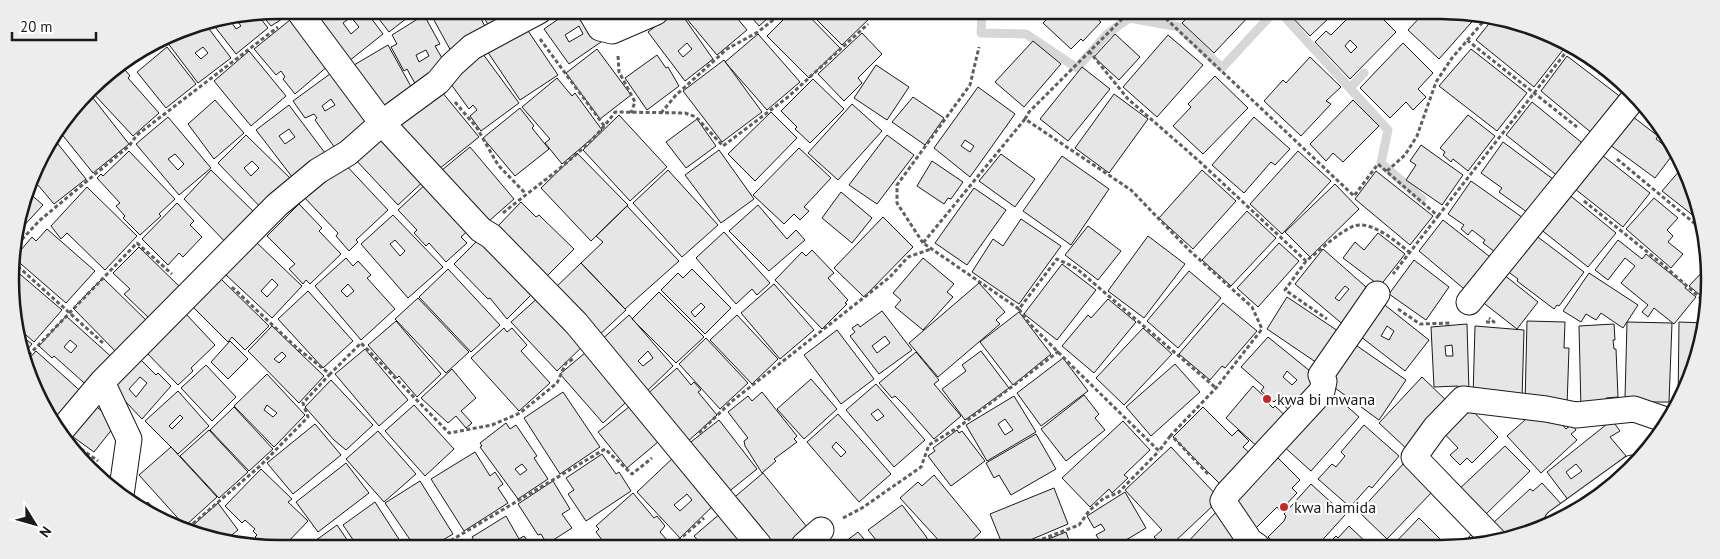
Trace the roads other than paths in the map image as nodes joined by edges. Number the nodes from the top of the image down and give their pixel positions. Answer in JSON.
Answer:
{"nodes":[{"id":1,"x":305,"y":19,"type":"edge"},
{"id":2,"x":524,"y":19,"type":"edge"},
{"id":3,"x":595,"y":19,"type":"edge"},
{"id":4,"x":640,"y":19,"type":"edge"},
{"id":5,"x":1631,"y":101,"type":"edge"},
{"id":6,"x":382,"y":123,"type":"junction"},
{"id":7,"x":1377,"y":294,"type":"road end"},
{"id":8,"x":1463,"y":313,"type":"road end"},
{"id":9,"x":102,"y":382,"type":"junction"},
{"id":10,"x":1661,"y":418,"type":"edge"},
{"id":11,"x":65,"y":426,"type":"edge"},
{"id":12,"x":122,"y":487,"type":"edge"},
{"id":13,"x":1489,"y":535,"type":"edge"},
{"id":14,"x":755,"y":540,"type":"edge"},
{"id":15,"x":1252,"y":540,"type":"edge"}],
"edges":[{"from":1,"to":6,"type":"street"},
{"from":2,"to":6,"type":"street"},
{"from":3,"to":4,"type":"street"},
{"from":5,"to":8,"type":"street"},
{"from":6,"to":9,"type":"street"},
{"from":6,"to":14,"type":"street"},
{"from":7,"to":15,"type":"street"},
{"from":9,"to":11,"type":"street"},
{"from":9,"to":12,"type":"street"},
{"from":10,"to":13,"type":"street"}]}
